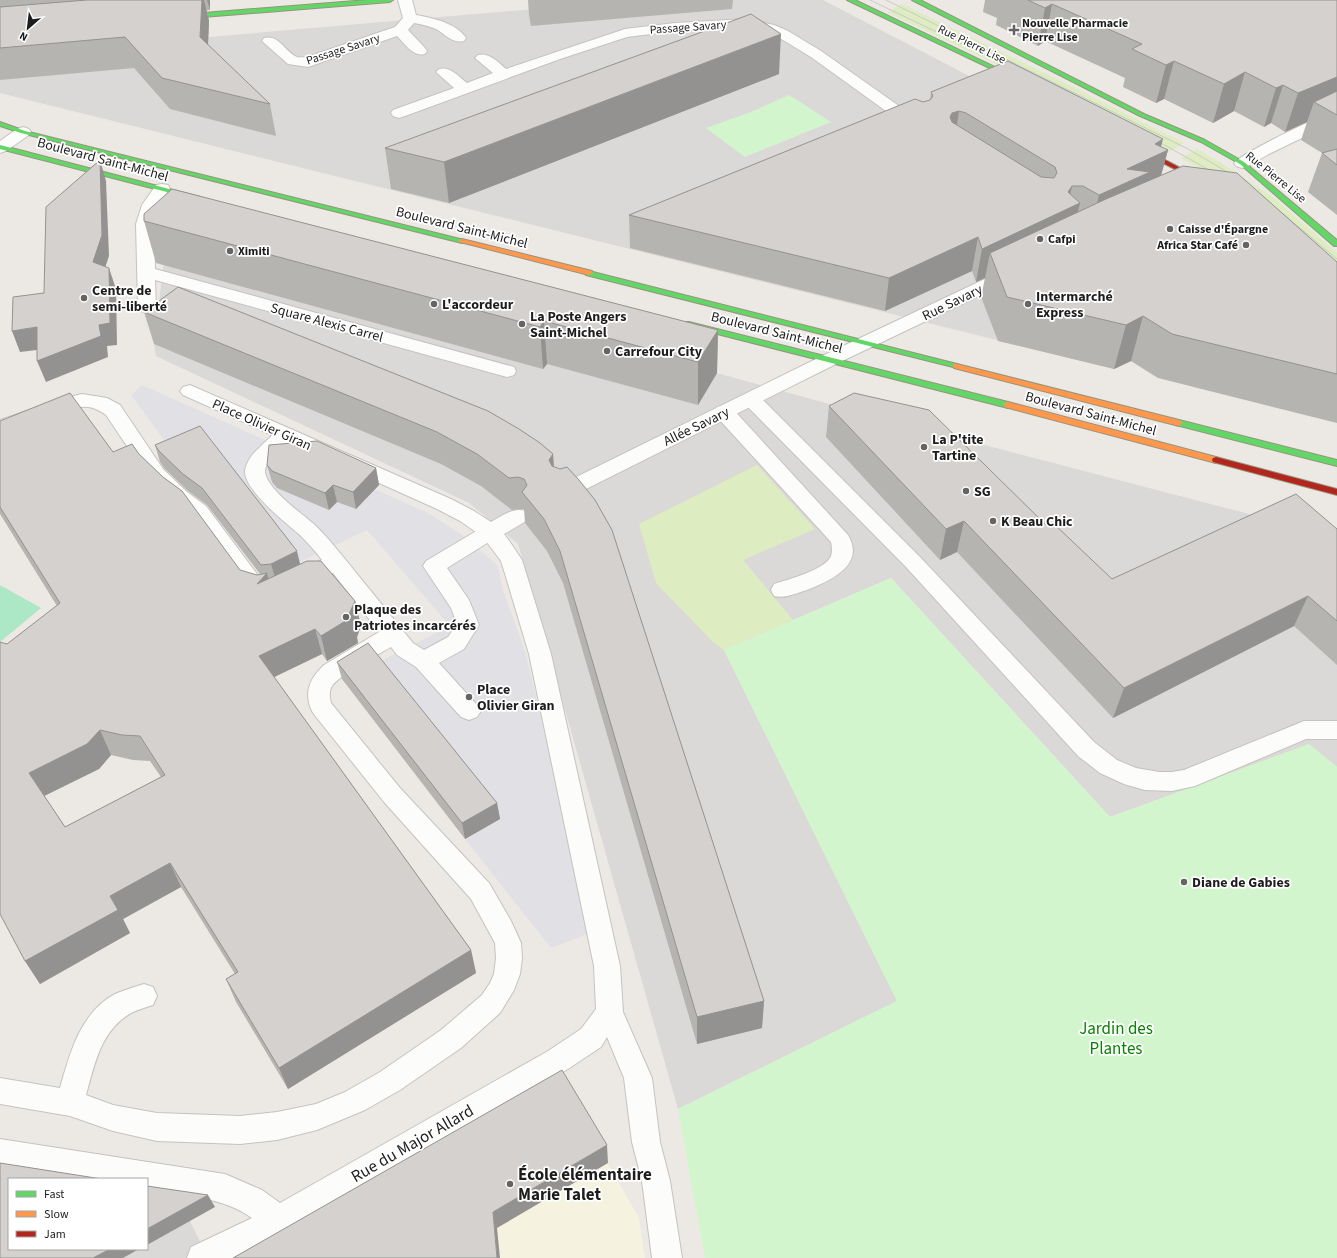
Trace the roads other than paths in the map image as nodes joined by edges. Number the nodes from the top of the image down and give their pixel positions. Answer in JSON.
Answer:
{"nodes":[{"id":1,"x":390,"y":0,"type":"edge"},
{"id":2,"x":405,"y":0,"type":"edge"},
{"id":3,"x":850,"y":0,"type":"edge"},
{"id":4,"x":915,"y":0,"type":"edge"},
{"id":5,"x":931,"y":4,"type":"edge"},
{"id":6,"x":172,"y":18,"type":"edge"},
{"id":7,"x":410,"y":18,"type":"junction"},
{"id":8,"x":400,"y":30,"type":"junction"},
{"id":9,"x":458,"y":38,"type":"dead end"},
{"id":10,"x":269,"y":41,"type":"dead end"},
{"id":11,"x":420,"y":51,"type":"dead end"},
{"id":12,"x":483,"y":58,"type":"dead end"},
{"id":13,"x":444,"y":72,"type":"dead end"},
{"id":14,"x":505,"y":75,"type":"junction"},
{"id":15,"x":1028,"y":85,"type":"edge"},
{"id":16,"x":465,"y":89,"type":"junction"},
{"id":17,"x":399,"y":113,"type":"dead end"},
{"id":18,"x":1337,"y":114,"type":"edge"},
{"id":19,"x":0,"y":124,"type":"edge"},
{"id":20,"x":919,"y":128,"type":"edge"},
{"id":21,"x":24,"y":132,"type":"junction"},
{"id":22,"x":1132,"y":140,"type":"edge"},
{"id":23,"x":0,"y":148,"type":"edge"},
{"id":24,"x":1242,"y":163,"type":"junction"},
{"id":25,"x":1209,"y":185,"type":"joint"},
{"id":26,"x":162,"y":189,"type":"junction"},
{"id":27,"x":1188,"y":192,"type":"edge"},
{"id":28,"x":207,"y":200,"type":"edge"},
{"id":29,"x":1337,"y":244,"type":"edge"},
{"id":30,"x":1025,"y":267,"type":"edge"},
{"id":31,"x":147,"y":272,"type":"junction"},
{"id":32,"x":147,"y":307,"type":"dead end"},
{"id":33,"x":681,"y":322,"type":"edge"},
{"id":34,"x":865,"y":343,"type":"junction"},
{"id":35,"x":829,"y":360,"type":"junction"},
{"id":36,"x":507,"y":371,"type":"dead end"},
{"id":37,"x":190,"y":391,"type":"dead end"},
{"id":38,"x":751,"y":399,"type":"junction"},
{"id":39,"x":724,"y":412,"type":"junction"},
{"id":40,"x":0,"y":428,"type":"edge"},
{"id":41,"x":286,"y":436,"type":"junction"},
{"id":42,"x":1337,"y":463,"type":"edge"},
{"id":43,"x":563,"y":492,"type":"edge"},
{"id":44,"x":1337,"y":492,"type":"edge"},
{"id":45,"x":519,"y":516,"type":"dead end"},
{"id":46,"x":490,"y":532,"type":"junction"},
{"id":47,"x":336,"y":564,"type":"junction"},
{"id":48,"x":782,"y":590,"type":"dead end"},
{"id":49,"x":393,"y":635,"type":"junction"},
{"id":50,"x":424,"y":661,"type":"junction"},
{"id":51,"x":469,"y":710,"type":"dead end"},
{"id":52,"x":1337,"y":730,"type":"edge"},
{"id":53,"x":144,"y":996,"type":"dead end"},
{"id":54,"x":610,"y":1012,"type":"junction"},
{"id":55,"x":0,"y":1092,"type":"edge"},
{"id":56,"x":70,"y":1103,"type":"junction"},
{"id":57,"x":0,"y":1153,"type":"edge"},
{"id":58,"x":279,"y":1220,"type":"junction"},
{"id":59,"x":202,"y":1258,"type":"edge"},
{"id":60,"x":667,"y":1258,"type":"edge"}],
"edges":[{"from":1,"to":6,"type":"main road"},
{"from":2,"to":7,"type":"street"},
{"from":3,"to":15,"type":"main road","name":"Rue Pierre Lise"},
{"from":4,"to":5,"type":"main road","name":"Rue Pierre Lise"},
{"from":5,"to":24,"type":"main road","name":"Rue Pierre Lise"},
{"from":7,"to":8,"type":"street"},
{"from":7,"to":9,"type":"street"},
{"from":8,"to":10,"type":"street","name":"Passage Savary"},
{"from":8,"to":11,"type":"street"},
{"from":12,"to":14,"type":"street"},
{"from":13,"to":16,"type":"street"},
{"from":14,"to":16,"type":"street","name":"Passage Savary"},
{"from":14,"to":20,"type":"street","name":"Passage Savary"},
{"from":16,"to":17,"type":"street","name":"Passage Savary"},
{"from":18,"to":24,"type":"street"},
{"from":19,"to":21,"type":"main road","name":"Boulevard Saint-Michel"},
{"from":21,"to":23,"type":"street"},
{"from":21,"to":34,"type":"main road","name":"Boulevard Saint-Michel"},
{"from":22,"to":25,"type":"main road"},
{"from":23,"to":26,"type":"main road","name":"Boulevard Saint-Michel"},
{"from":24,"to":29,"type":"main road","name":"Rue Pierre Lise"},
{"from":25,"to":27,"type":"street"},
{"from":26,"to":28,"type":"main road","name":"Boulevard Saint-Michel"},
{"from":26,"to":31,"type":"street"},
{"from":30,"to":34,"type":"street","name":"Rue Savary"},
{"from":31,"to":32,"type":"street"},
{"from":31,"to":36,"type":"street","name":"Square Alexis Carrel"},
{"from":33,"to":35,"type":"main road","name":"Boulevard Saint-Michel"},
{"from":34,"to":35,"type":"street","name":"Rue Savary"},
{"from":34,"to":42,"type":"main road","name":"Boulevard Saint-Michel"},
{"from":35,"to":38,"type":"street","name":"Allée Savary"},
{"from":35,"to":44,"type":"main road","name":"Boulevard Saint-Michel"},
{"from":37,"to":41,"type":"street","name":"Place Olivier Giran"},
{"from":38,"to":39,"type":"street","name":"Allée Savary"},
{"from":38,"to":52,"type":"street"},
{"from":39,"to":43,"type":"street","name":"Allée Savary"},
{"from":39,"to":48,"type":"street"},
{"from":40,"to":47,"type":"street"},
{"from":41,"to":46,"type":"street","name":"Place Olivier Giran"},
{"from":41,"to":47,"type":"street"},
{"from":45,"to":46,"type":"street"},
{"from":46,"to":50,"type":"street"},
{"from":46,"to":54,"type":"street","name":"Place Olivier Giran"},
{"from":47,"to":49,"type":"street"},
{"from":49,"to":50,"type":"street"},
{"from":49,"to":56,"type":"street"},
{"from":50,"to":51,"type":"street"},
{"from":53,"to":56,"type":"street"},
{"from":54,"to":58,"type":"street","name":"Rue du Major Allard"},
{"from":54,"to":60,"type":"street","name":"Place Olivier Giran"},
{"from":55,"to":56,"type":"street"},
{"from":57,"to":58,"type":"street"},
{"from":58,"to":59,"type":"street","name":"Rue du Major Allard"}]}
